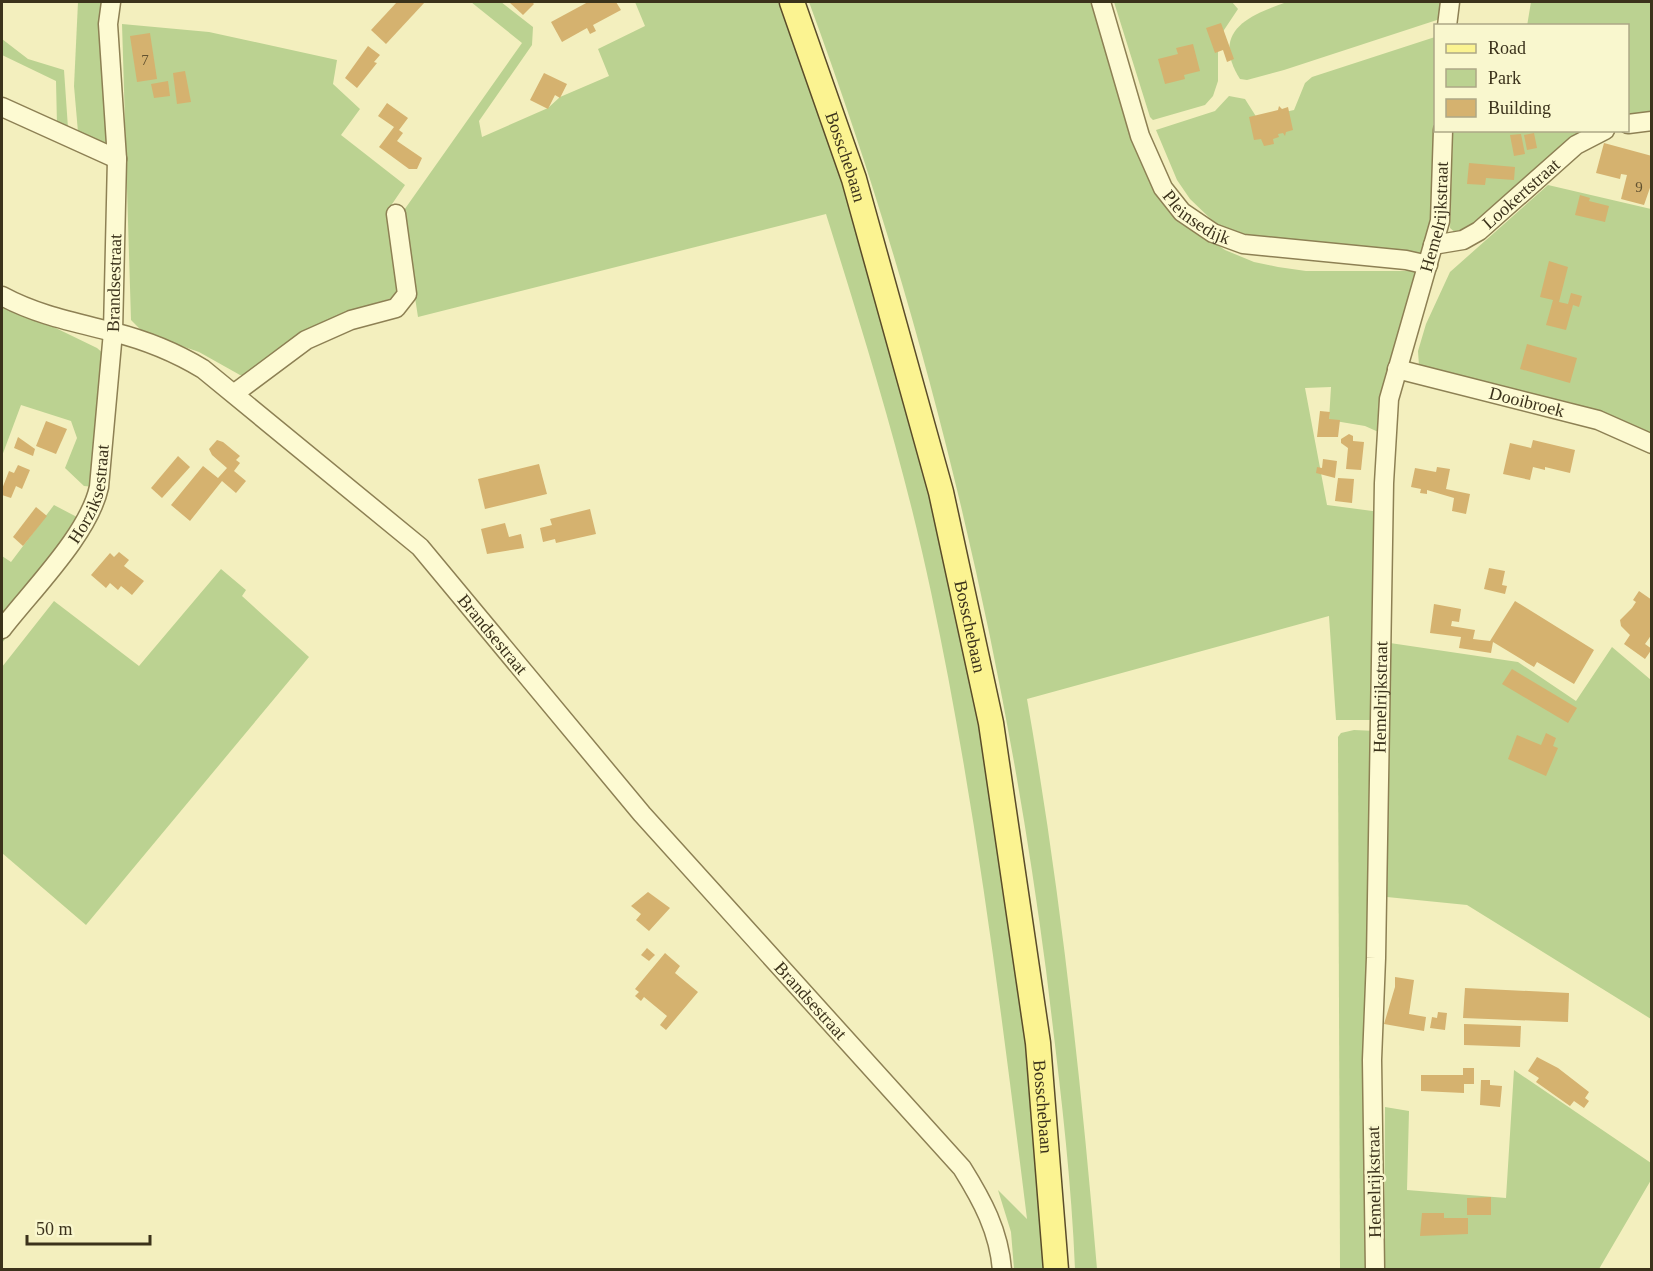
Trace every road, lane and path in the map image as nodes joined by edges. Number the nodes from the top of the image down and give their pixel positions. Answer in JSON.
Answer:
{"nodes":[{"id":1,"x":111,"y":2,"type":"edge"},
{"id":2,"x":792,"y":2,"type":"edge"},
{"id":3,"x":1101,"y":2,"type":"edge"},
{"id":4,"x":1450,"y":2,"type":"edge"},
{"id":5,"x":1447,"y":24,"type":"edge"},
{"id":6,"x":2,"y":107,"type":"edge"},
{"id":7,"x":1652,"y":121,"type":"edge"},
{"id":8,"x":1629,"y":124,"type":"edge"},
{"id":9,"x":1443,"y":132,"type":"edge"},
{"id":10,"x":1601,"y":132,"type":"edge"},
{"id":11,"x":117,"y":159,"type":"junction"},
{"id":12,"x":396,"y":214,"type":"dead end"},
{"id":13,"x":1434,"y":245,"type":"junction"},
{"id":14,"x":1428,"y":265,"type":"junction"},
{"id":15,"x":2,"y":296,"type":"edge"},
{"id":16,"x":113,"y":332,"type":"junction"},
{"id":17,"x":1397,"y":369,"type":"junction"},
{"id":18,"x":235,"y":393,"type":"junction"},
{"id":19,"x":1652,"y":444,"type":"edge"},
{"id":20,"x":2,"y":629,"type":"edge"},
{"id":21,"x":1002,"y":1269,"type":"edge"},
{"id":22,"x":1056,"y":1269,"type":"edge"},
{"id":23,"x":1375,"y":1269,"type":"edge"}],
"edges":[{"from":1,"to":11,"type":"street","name":"Brandsestraat"},
{"from":2,"to":22,"type":"main road","name":"Bosschebaan"},
{"from":3,"to":14,"type":"street","name":"Pleinsedijk"},
{"from":4,"to":5,"type":"street"},
{"from":6,"to":11,"type":"street"},
{"from":7,"to":8,"type":"street"},
{"from":9,"to":13,"type":"street","name":"Hemelrijkstraat"},
{"from":10,"to":13,"type":"street","name":"Lookertstraat"},
{"from":11,"to":16,"type":"street","name":"Brandsestraat"},
{"from":12,"to":18,"type":"street"},
{"from":13,"to":14,"type":"street","name":"Hemelrijkstraat"},
{"from":14,"to":17,"type":"street","name":"Hemelrijkstraat"},
{"from":15,"to":16,"type":"street"},
{"from":16,"to":18,"type":"street","name":"Brandsestraat"},
{"from":16,"to":20,"type":"street","name":"Horziksestraat"},
{"from":17,"to":19,"type":"street","name":"Dooibroek"},
{"from":17,"to":23,"type":"street","name":"Hemelrijkstraat"},
{"from":18,"to":21,"type":"street","name":"Brandsestraat"}]}
